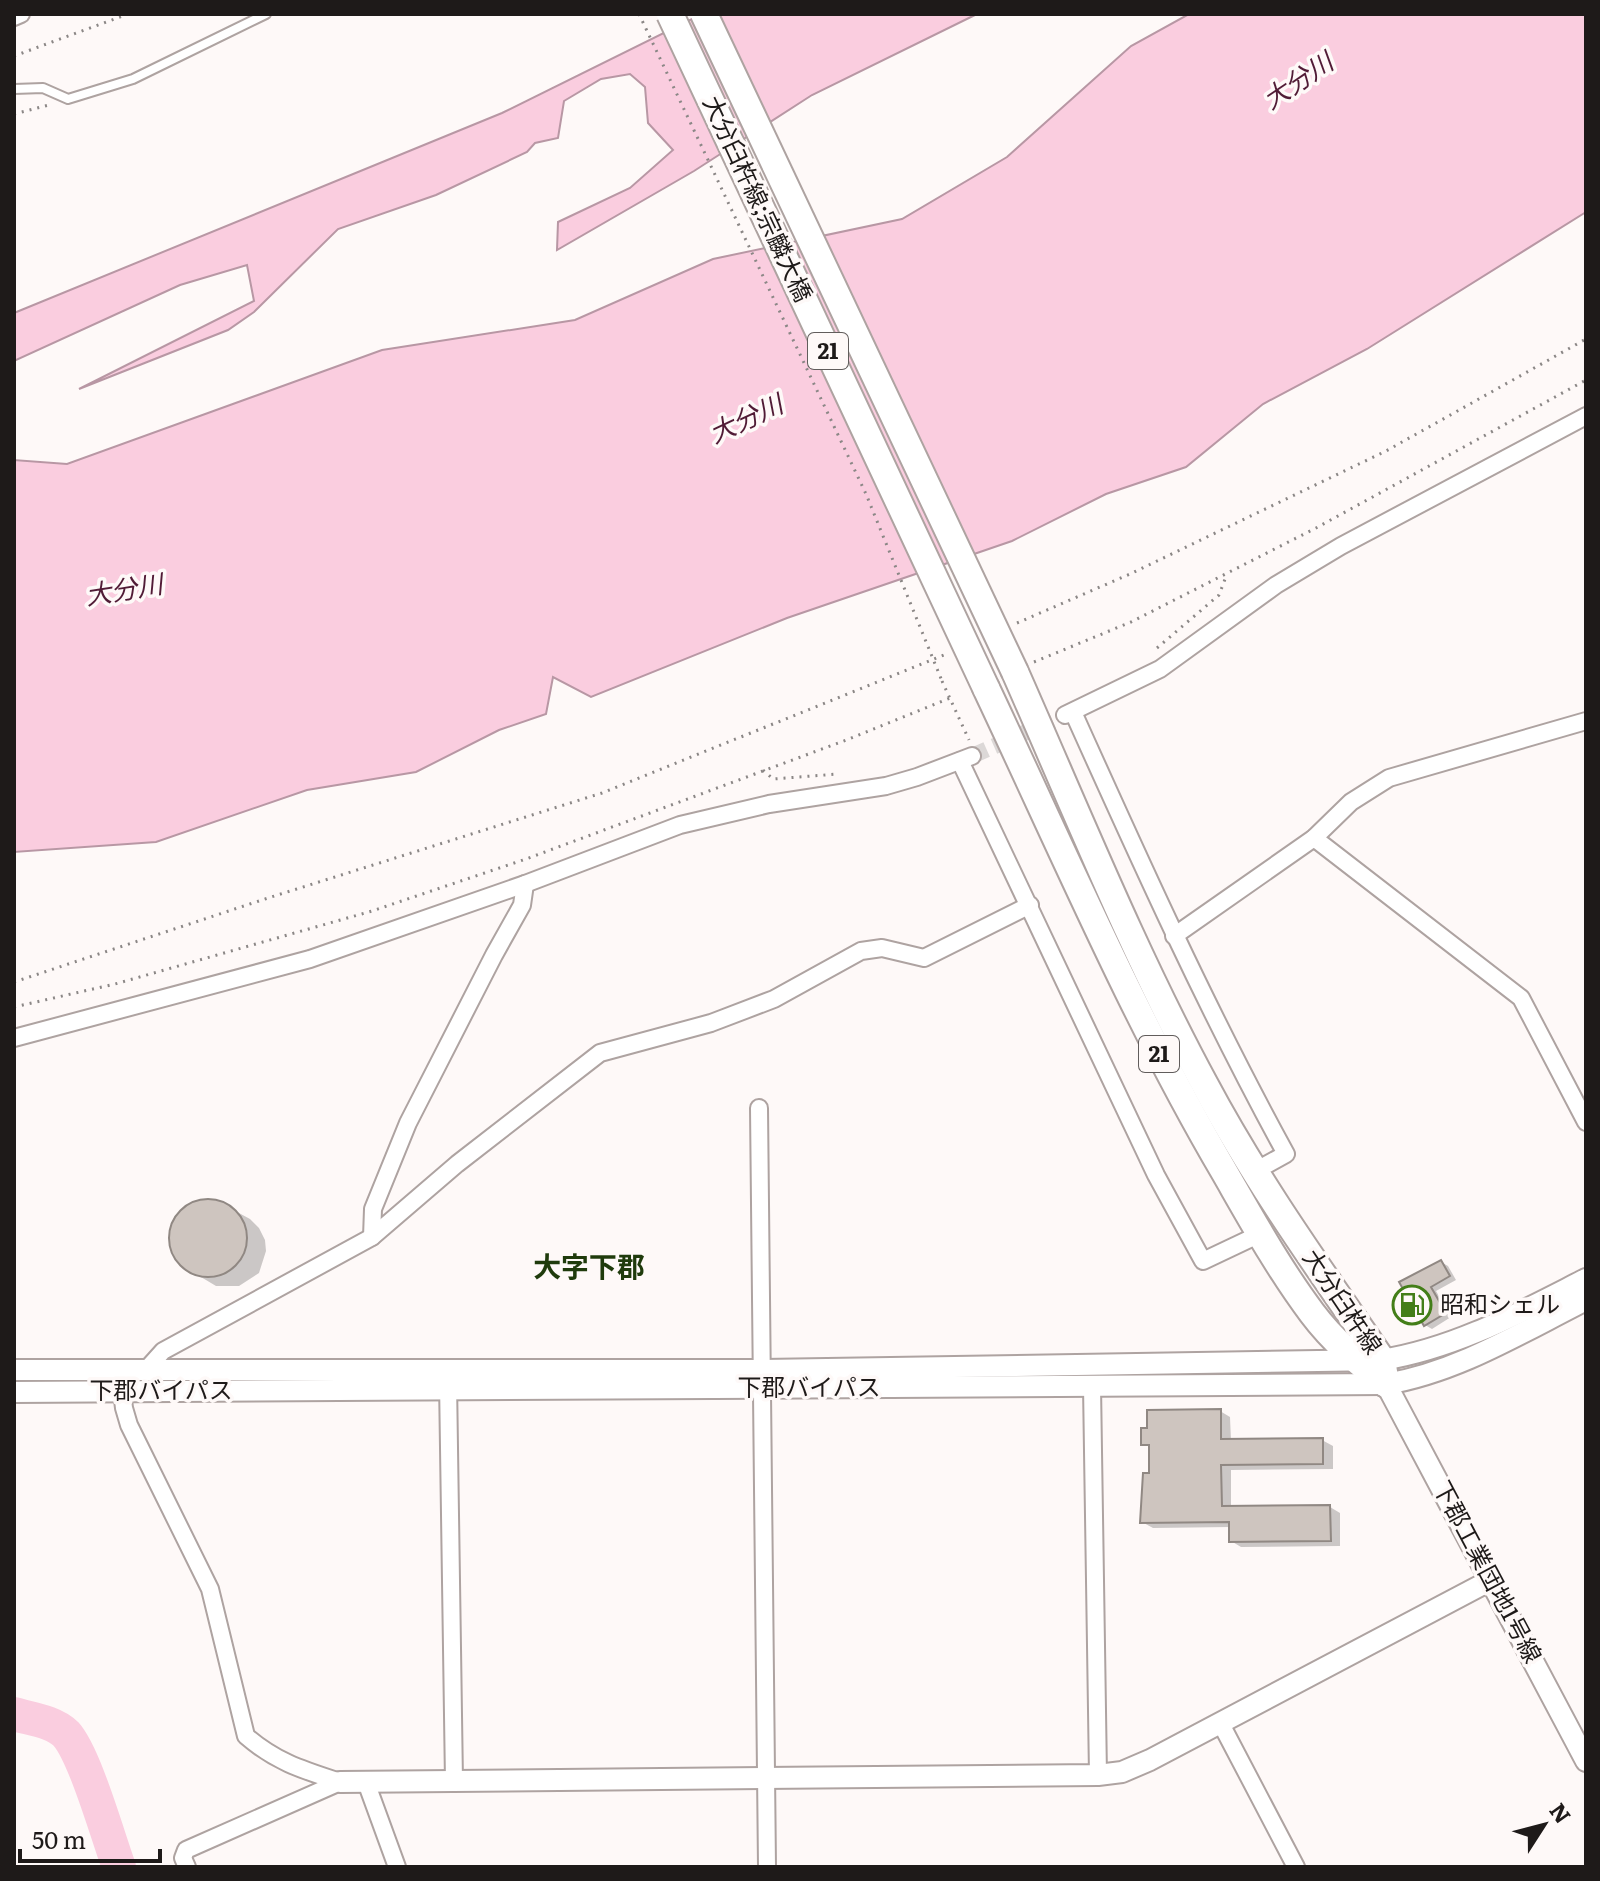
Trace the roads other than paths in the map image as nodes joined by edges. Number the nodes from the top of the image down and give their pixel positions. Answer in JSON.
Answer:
{"nodes":[{"id":1,"x":21,"y":14,"type":"edge"},
{"id":2,"x":266,"y":14,"type":"edge"},
{"id":3,"x":670,"y":14,"type":"edge"},
{"id":4,"x":704,"y":14,"type":"edge"},
{"id":5,"x":14,"y":17,"type":"edge"},
{"id":6,"x":14,"y":89,"type":"edge"},
{"id":7,"x":1586,"y":416,"type":"edge"},
{"id":8,"x":1024,"y":667,"type":"joint"},
{"id":9,"x":986,"y":688,"type":"joint"},
{"id":10,"x":1586,"y":721,"type":"edge"},
{"id":11,"x":1314,"y":838,"type":"junction"},
{"id":12,"x":525,"y":884,"type":"junction"},
{"id":13,"x":1030,"y":905,"type":"junction"},
{"id":14,"x":1174,"y":936,"type":"junction"},
{"id":15,"x":14,"y":1038,"type":"edge"},
{"id":16,"x":759,"y":1108,"type":"dead end"},
{"id":17,"x":1586,"y":1122,"type":"edge"},
{"id":18,"x":1255,"y":1171,"type":"junction"},
{"id":19,"x":1260,"y":1234,"type":"junction"},
{"id":20,"x":372,"y":1237,"type":"junction"},
{"id":21,"x":1586,"y":1279,"type":"edge"},
{"id":22,"x":1586,"y":1300,"type":"edge"},
{"id":23,"x":1375,"y":1368,"type":"junction"},
{"id":24,"x":14,"y":1370,"type":"edge"},
{"id":25,"x":145,"y":1371,"type":"junction"},
{"id":26,"x":763,"y":1379,"type":"junction"},
{"id":27,"x":448,"y":1380,"type":"junction"},
{"id":28,"x":1092,"y":1386,"type":"junction"},
{"id":29,"x":122,"y":1391,"type":"junction"},
{"id":30,"x":14,"y":1392,"type":"edge"},
{"id":31,"x":1491,"y":1580,"type":"junction"},
{"id":32,"x":1220,"y":1722,"type":"junction"},
{"id":33,"x":1586,"y":1761,"type":"edge"},
{"id":34,"x":1098,"y":1775,"type":"junction"},
{"id":35,"x":767,"y":1779,"type":"junction"},
{"id":36,"x":454,"y":1781,"type":"junction"},
{"id":37,"x":340,"y":1782,"type":"junction"},
{"id":38,"x":366,"y":1782,"type":"junction"},
{"id":39,"x":187,"y":1867,"type":"edge"},
{"id":40,"x":397,"y":1867,"type":"edge"},
{"id":41,"x":767,"y":1867,"type":"edge"},
{"id":42,"x":1296,"y":1867,"type":"edge"}],
"edges":[{"from":1,"to":5,"type":"street"},
{"from":2,"to":6,"type":"lane"},
{"from":3,"to":9,"type":"main road","name":"大分臼杵線;宗麟大橋","number":"21","bridge":true},
{"from":4,"to":8,"type":"main road","name":"大分臼杵線;宗麟大橋","number":"21","bridge":true},
{"from":7,"to":14,"type":"street"},
{"from":8,"to":18,"type":"main road","name":"大分臼杵線","number":"21"},
{"from":9,"to":19,"type":"main road","name":"大分臼杵線","number":"21"},
{"from":10,"to":11,"type":"street"},
{"from":11,"to":14,"type":"street"},
{"from":11,"to":17,"type":"street"},
{"from":12,"to":13,"type":"street"},
{"from":12,"to":15,"type":"street"},
{"from":12,"to":20,"type":"street"},
{"from":13,"to":19,"type":"street"},
{"from":13,"to":20,"type":"street"},
{"from":14,"to":18,"type":"street"},
{"from":16,"to":26,"type":"street"},
{"from":18,"to":23,"type":"main road","name":"大分臼杵線","number":"21"},
{"from":19,"to":23,"type":"main road","name":"大分臼杵線","number":"21"},
{"from":20,"to":25,"type":"street"},
{"from":21,"to":23,"type":"street","name":"下郡バイパス"},
{"from":22,"to":23,"type":"street","name":"下郡バイパス"},
{"from":23,"to":26,"type":"street","name":"下郡バイパス"},
{"from":23,"to":28,"type":"street","name":"下郡バイパス"},
{"from":23,"to":31,"type":"street","name":"下郡工業団地1号線"},
{"from":24,"to":25,"type":"street","name":"下郡バイパス"},
{"from":25,"to":27,"type":"street","name":"下郡バイパス"},
{"from":26,"to":27,"type":"street","name":"下郡バイパス"},
{"from":26,"to":28,"type":"street","name":"下郡バイパス"},
{"from":26,"to":35,"type":"street"},
{"from":27,"to":29,"type":"street","name":"下郡バイパス"},
{"from":27,"to":36,"type":"street"},
{"from":28,"to":34,"type":"street"},
{"from":29,"to":30,"type":"street","name":"下郡バイパス"},
{"from":29,"to":37,"type":"street"},
{"from":31,"to":32,"type":"street"},
{"from":31,"to":33,"type":"street","name":"下郡工業団地1号線"},
{"from":32,"to":34,"type":"street"},
{"from":32,"to":42,"type":"street"},
{"from":34,"to":35,"type":"street"},
{"from":35,"to":36,"type":"street"},
{"from":35,"to":41,"type":"street"},
{"from":36,"to":38,"type":"street"},
{"from":37,"to":38,"type":"street"},
{"from":37,"to":39,"type":"street"},
{"from":38,"to":40,"type":"street"}]}
